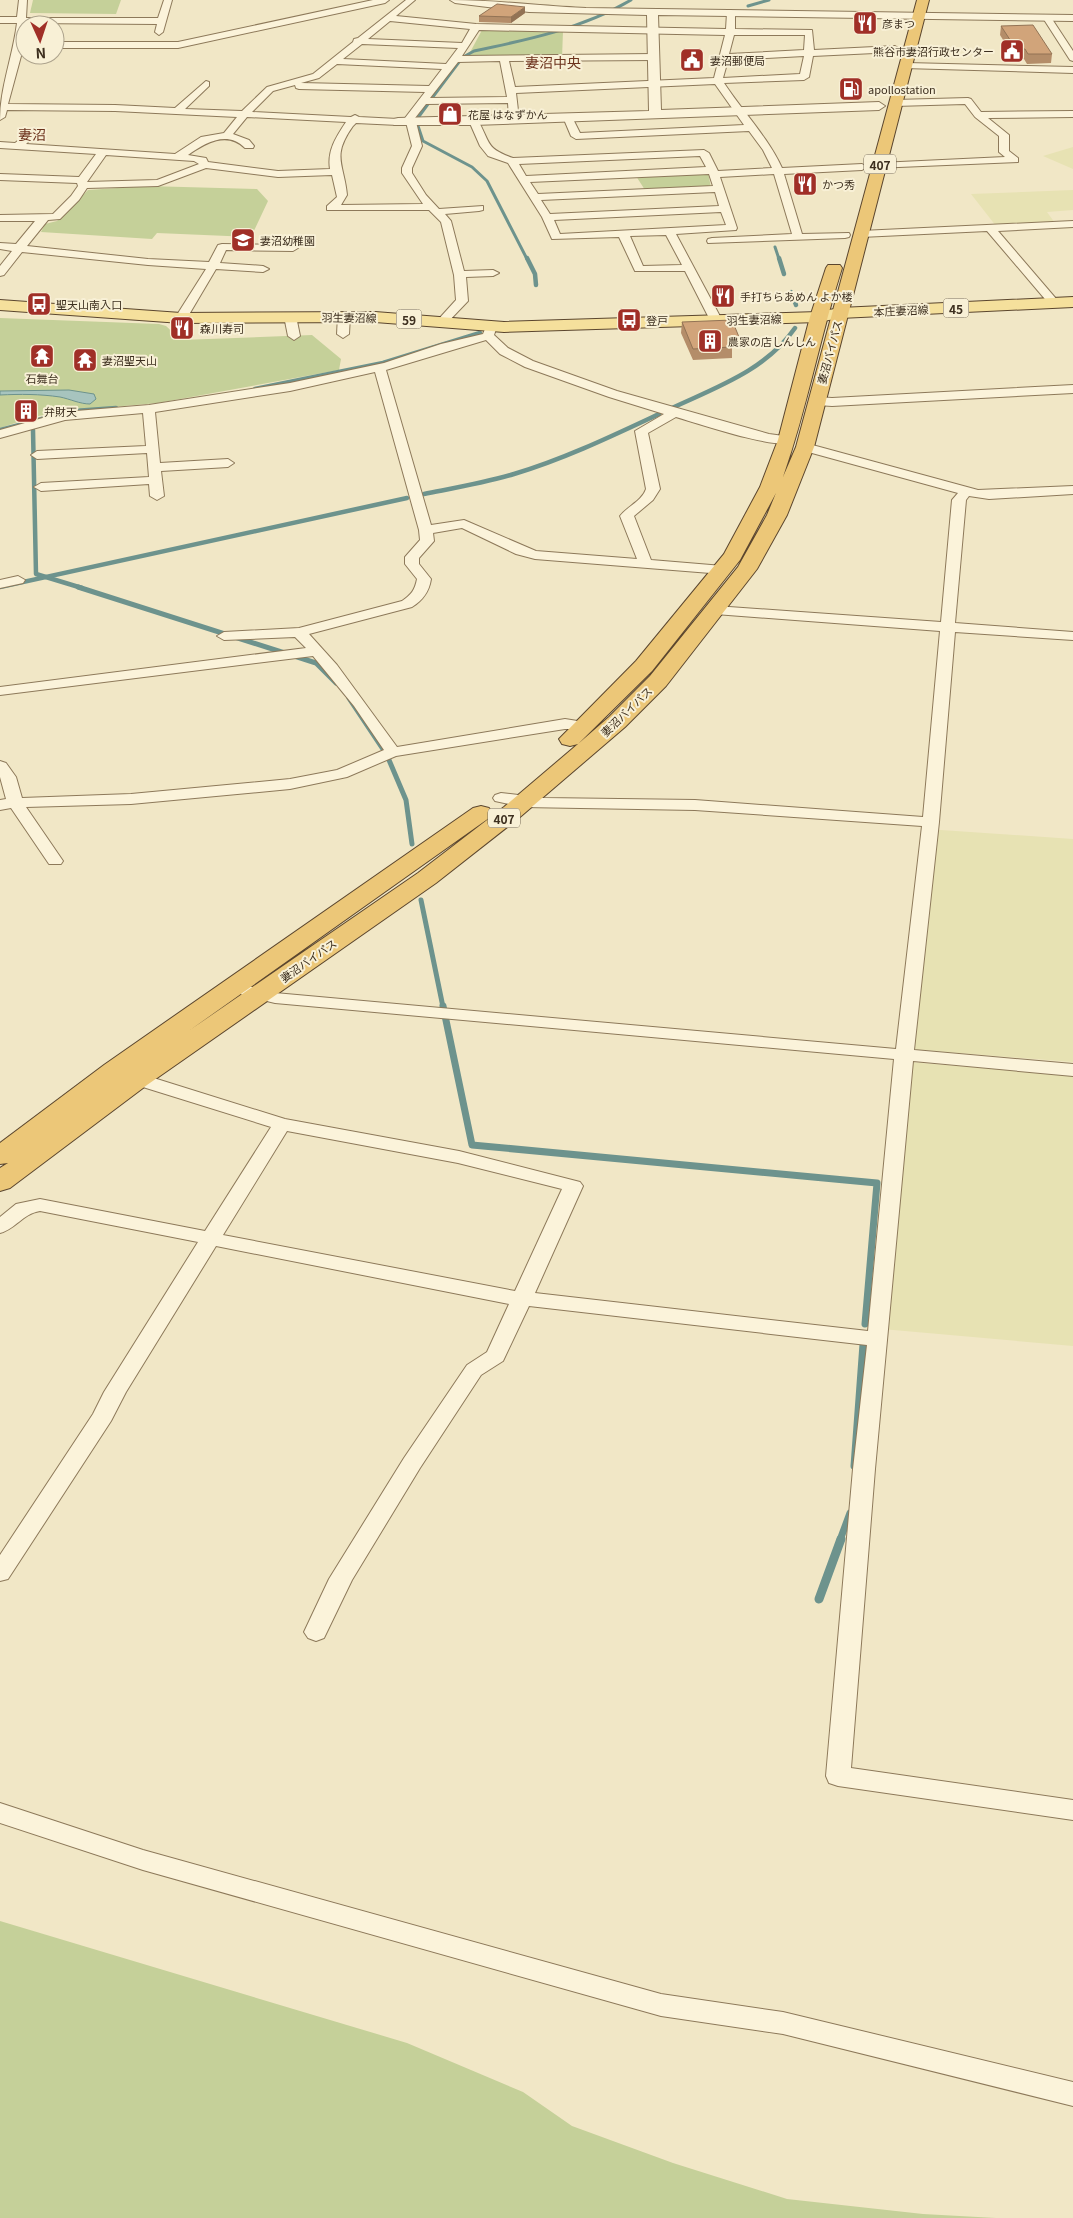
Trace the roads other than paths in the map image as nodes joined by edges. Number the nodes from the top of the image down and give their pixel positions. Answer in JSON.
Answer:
{"nodes":[{"id":1,"x":23,"y":0,"type":"edge"},
{"id":2,"x":168,"y":0,"type":"edge"},
{"id":3,"x":384,"y":0,"type":"edge"},
{"id":4,"x":411,"y":0,"type":"edge"},
{"id":5,"x":455,"y":0,"type":"edge"},
{"id":6,"x":909,"y":0,"type":"edge"},
{"id":7,"x":923,"y":0,"type":"edge"},
{"id":8,"x":652,"y":12,"type":"junction"},
{"id":9,"x":731,"y":13,"type":"junction"},
{"id":10,"x":22,"y":15,"type":"edge"},
{"id":11,"x":912,"y":15,"type":"junction"},
{"id":12,"x":389,"y":18,"type":"junction"},
{"id":13,"x":1047,"y":18,"type":"junction"},
{"id":14,"x":1073,"y":18,"type":"edge"},
{"id":15,"x":0,"y":20,"type":"edge"},
{"id":16,"x":163,"y":21,"type":"junction"},
{"id":17,"x":15,"y":25,"type":"edge"},
{"id":18,"x":0,"y":26,"type":"edge"},
{"id":19,"x":65,"y":26,"type":"edge"},
{"id":20,"x":15,"y":27,"type":"edge"},
{"id":21,"x":476,"y":27,"type":"junction"},
{"id":22,"x":653,"y":32,"type":"junction"},
{"id":23,"x":730,"y":32,"type":"junction"},
{"id":24,"x":357,"y":41,"type":"junction"},
{"id":25,"x":65,"y":45,"type":"edge"},
{"id":26,"x":566,"y":45,"type":"junction"},
{"id":27,"x":157,"y":46,"type":"junction"},
{"id":28,"x":465,"y":46,"type":"junction"},
{"id":29,"x":895,"y":49,"type":"junction"},
{"id":30,"x":809,"y":52,"type":"junction"},
{"id":31,"x":1072,"y":54,"type":"edge"},
{"id":32,"x":654,"y":57,"type":"junction"},
{"id":33,"x":724,"y":57,"type":"junction"},
{"id":34,"x":504,"y":59,"type":"junction"},
{"id":35,"x":334,"y":61,"type":"junction"},
{"id":36,"x":14,"y":63,"type":"joint"},
{"id":37,"x":452,"y":63,"type":"junction"},
{"id":38,"x":0,"y":64,"type":"edge"},
{"id":39,"x":907,"y":66,"type":"junction"},
{"id":40,"x":889,"y":68,"type":"dead end"},
{"id":41,"x":1073,"y":70,"type":"edge"},
{"id":42,"x":718,"y":81,"type":"junction"},
{"id":43,"x":206,"y":84,"type":"dead end"},
{"id":44,"x":654,"y":84,"type":"junction"},
{"id":45,"x":283,"y":85,"type":"junction"},
{"id":46,"x":432,"y":89,"type":"junction"},
{"id":47,"x":266,"y":92,"type":"junction"},
{"id":48,"x":329,"y":94,"type":"dead end"},
{"id":49,"x":511,"y":95,"type":"junction"},
{"id":50,"x":136,"y":99,"type":"dead end"},
{"id":51,"x":424,"y":101,"type":"junction"},
{"id":52,"x":885,"y":102,"type":"junction"},
{"id":53,"x":2,"y":107,"type":"edge"},
{"id":54,"x":125,"y":109,"type":"junction"},
{"id":55,"x":153,"y":110,"type":"junction"},
{"id":56,"x":737,"y":110,"type":"junction"},
{"id":57,"x":177,"y":111,"type":"junction"},
{"id":58,"x":190,"y":112,"type":"junction"},
{"id":59,"x":656,"y":113,"type":"junction"},
{"id":60,"x":978,"y":114,"type":"junction"},
{"id":61,"x":1073,"y":114,"type":"edge"},
{"id":62,"x":244,"y":115,"type":"junction"},
{"id":63,"x":568,"y":117,"type":"junction"},
{"id":64,"x":0,"y":118,"type":"edge"},
{"id":65,"x":355,"y":118,"type":"junction"},
{"id":66,"x":116,"y":120,"type":"dead end"},
{"id":67,"x":514,"y":120,"type":"junction"},
{"id":68,"x":474,"y":121,"type":"junction"},
{"id":69,"x":142,"y":122,"type":"dead end"},
{"id":70,"x":180,"y":122,"type":"dead end"},
{"id":71,"x":404,"y":122,"type":"junction"},
{"id":72,"x":874,"y":123,"type":"dead end"},
{"id":73,"x":306,"y":127,"type":"dead end"},
{"id":74,"x":752,"y":128,"type":"junction"},
{"id":75,"x":345,"y":130,"type":"junction"},
{"id":76,"x":35,"y":131,"type":"dead end"},
{"id":77,"x":227,"y":135,"type":"junction"},
{"id":78,"x":0,"y":145,"type":"edge"},
{"id":79,"x":17,"y":146,"type":"junction"},
{"id":80,"x":249,"y":146,"type":"dead end"},
{"id":81,"x":34,"y":148,"type":"junction"},
{"id":82,"x":56,"y":149,"type":"junction"},
{"id":83,"x":867,"y":149,"type":"dead end"},
{"id":84,"x":103,"y":152,"type":"junction"},
{"id":85,"x":178,"y":157,"type":"junction"},
{"id":86,"x":47,"y":159,"type":"dead end"},
{"id":87,"x":20,"y":160,"type":"dead end"},
{"id":88,"x":512,"y":161,"type":"junction"},
{"id":89,"x":205,"y":165,"type":"junction"},
{"id":90,"x":879,"y":166,"type":"junction"},
{"id":91,"x":862,"y":167,"type":"junction"},
{"id":92,"x":778,"y":171,"type":"junction"},
{"id":93,"x":336,"y":172,"type":"junction"},
{"id":94,"x":713,"y":172,"type":"junction"},
{"id":95,"x":0,"y":177,"type":"edge"},
{"id":96,"x":524,"y":179,"type":"junction"},
{"id":97,"x":82,"y":182,"type":"junction"},
{"id":98,"x":858,"y":184,"type":"dead end"},
{"id":99,"x":719,"y":188,"type":"junction"},
{"id":100,"x":534,"y":197,"type":"junction"},
{"id":101,"x":480,"y":208,"type":"dead end"},
{"id":102,"x":726,"y":209,"type":"junction"},
{"id":103,"x":434,"y":210,"type":"junction"},
{"id":104,"x":547,"y":216,"type":"junction"},
{"id":105,"x":0,"y":218,"type":"edge"},
{"id":106,"x":44,"y":218,"type":"junction"},
{"id":107,"x":849,"y":218,"type":"dead end"},
{"id":108,"x":1073,"y":224,"type":"edge"},
{"id":109,"x":990,"y":228,"type":"junction"},
{"id":110,"x":670,"y":232,"type":"junction"},
{"id":111,"x":623,"y":234,"type":"junction"},
{"id":112,"x":861,"y":234,"type":"junction"},
{"id":113,"x":845,"y":235,"type":"junction"},
{"id":114,"x":798,"y":237,"type":"junction"},
{"id":115,"x":704,"y":242,"type":"dead end"},
{"id":116,"x":0,"y":246,"type":"edge"},
{"id":117,"x":19,"y":247,"type":"junction"},
{"id":118,"x":293,"y":248,"type":"dead end"},
{"id":119,"x":212,"y":266,"type":"junction"},
{"id":120,"x":689,"y":268,"type":"junction"},
{"id":121,"x":263,"y":269,"type":"dead end"},
{"id":122,"x":0,"y":273,"type":"edge"},
{"id":123,"x":493,"y":273,"type":"dead end"},
{"id":124,"x":464,"y":282,"type":"junction"},
{"id":125,"x":1073,"y":302,"type":"edge"},
{"id":126,"x":1054,"y":303,"type":"junction"},
{"id":127,"x":0,"y":305,"type":"edge"},
{"id":128,"x":829,"y":315,"type":"junction"},
{"id":129,"x":290,"y":316,"type":"junction"},
{"id":130,"x":344,"y":316,"type":"junction"},
{"id":131,"x":181,"y":318,"type":"junction"},
{"id":132,"x":716,"y":320,"type":"junction"},
{"id":133,"x":442,"y":322,"type":"junction"},
{"id":134,"x":489,"y":331,"type":"junction"},
{"id":135,"x":343,"y":334,"type":"dead end"},
{"id":136,"x":294,"y":336,"type":"dead end"},
{"id":137,"x":378,"y":368,"type":"junction"},
{"id":138,"x":1073,"y":389,"type":"edge"},
{"id":139,"x":816,"y":401,"type":"junction"},
{"id":140,"x":149,"y":409,"type":"junction"},
{"id":141,"x":675,"y":414,"type":"junction"},
{"id":142,"x":0,"y":434,"type":"edge"},
{"id":143,"x":796,"y":444,"type":"junction"},
{"id":144,"x":153,"y":449,"type":"junction"},
{"id":145,"x":37,"y":455,"type":"dead end"},
{"id":146,"x":228,"y":463,"type":"dead end"},
{"id":147,"x":156,"y":474,"type":"junction"},
{"id":148,"x":41,"y":487,"type":"dead end"},
{"id":149,"x":1073,"y":490,"type":"edge"},
{"id":150,"x":966,"y":491,"type":"junction"},
{"id":151,"x":157,"y":496,"type":"dead end"},
{"id":152,"x":426,"y":530,"type":"junction"},
{"id":153,"x":644,"y":563,"type":"junction"},
{"id":154,"x":723,"y":570,"type":"junction"},
{"id":155,"x":18,"y":580,"type":"dead end"},
{"id":156,"x":0,"y":584,"type":"edge"},
{"id":157,"x":715,"y":610,"type":"junction"},
{"id":158,"x":949,"y":627,"type":"junction"},
{"id":159,"x":299,"y":632,"type":"junction"},
{"id":160,"x":224,"y":636,"type":"dead end"},
{"id":161,"x":1073,"y":636,"type":"edge"},
{"id":162,"x":315,"y":651,"type":"junction"},
{"id":163,"x":0,"y":691,"type":"edge"},
{"id":164,"x":586,"y":726,"type":"junction"},
{"id":165,"x":393,"y":752,"type":"junction"},
{"id":166,"x":0,"y":766,"type":"edge"},
{"id":167,"x":512,"y":800,"type":"junction"},
{"id":168,"x":8,"y":804,"type":"edge"},
{"id":169,"x":931,"y":822,"type":"junction"},
{"id":170,"x":55,"y":860,"type":"dead end"},
{"id":171,"x":236,"y":986,"type":"junction"},
{"id":172,"x":258,"y":994,"type":"junction"},
{"id":173,"x":904,"y":1055,"type":"junction"},
{"id":174,"x":1073,"y":1070,"type":"edge"},
{"id":175,"x":137,"y":1079,"type":"junction"},
{"id":176,"x":282,"y":1124,"type":"junction"},
{"id":177,"x":0,"y":1156,"type":"edge"},
{"id":178,"x":0,"y":1182,"type":"edge"},
{"id":179,"x":0,"y":1227,"type":"edge"},
{"id":180,"x":210,"y":1240,"type":"junction"},
{"id":181,"x":522,"y":1299,"type":"junction"},
{"id":182,"x":878,"y":1339,"type":"junction"},
{"id":183,"x":0,"y":1573,"type":"edge"},
{"id":184,"x":316,"y":1632,"type":"dead end"},
{"id":185,"x":1073,"y":1810,"type":"edge"},
{"id":186,"x":0,"y":1813,"type":"edge"},
{"id":187,"x":1073,"y":2094,"type":"edge"}],
"edges":[{"from":1,"to":10,"type":"street"},
{"from":2,"to":16,"type":"street"},
{"from":3,"to":27,"type":"street"},
{"from":4,"to":12,"type":"street"},
{"from":5,"to":8,"type":"street"},
{"from":6,"to":11,"type":"highway","name":"妻沼バイパス","number":"407"},
{"from":7,"to":11,"type":"highway","name":"妻沼バイパス","number":"407"},
{"from":8,"to":9,"type":"street"},
{"from":8,"to":22,"type":"street"},
{"from":9,"to":11,"type":"street"},
{"from":9,"to":23,"type":"street"},
{"from":11,"to":13,"type":"street"},
{"from":11,"to":29,"type":"highway","name":"妻沼バイパス","number":"407"},
{"from":11,"to":39,"type":"highway","name":"妻沼バイパス","number":"407"},
{"from":12,"to":21,"type":"street"},
{"from":12,"to":24,"type":"street"},
{"from":13,"to":14,"type":"street"},
{"from":13,"to":31,"type":"street"},
{"from":15,"to":17,"type":"street"},
{"from":16,"to":19,"type":"street"},
{"from":16,"to":27,"type":"street"},
{"from":18,"to":20,"type":"street"},
{"from":21,"to":26,"type":"street"},
{"from":21,"to":28,"type":"street"},
{"from":22,"to":23,"type":"street"},
{"from":22,"to":26,"type":"street"},
{"from":22,"to":32,"type":"street"},
{"from":23,"to":30,"type":"street"},
{"from":23,"to":33,"type":"street"},
{"from":24,"to":28,"type":"street"},
{"from":24,"to":35,"type":"street"},
{"from":25,"to":27,"type":"street"},
{"from":26,"to":32,"type":"street"},
{"from":26,"to":34,"type":"street"},
{"from":28,"to":37,"type":"street"},
{"from":29,"to":30,"type":"street"},
{"from":29,"to":40,"type":"highway","name":"妻沼バイパス","number":"407"},
{"from":30,"to":33,"type":"street"},
{"from":30,"to":42,"type":"street"},
{"from":32,"to":44,"type":"street"},
{"from":33,"to":42,"type":"street"},
{"from":34,"to":37,"type":"street"},
{"from":34,"to":49,"type":"street"},
{"from":35,"to":37,"type":"street"},
{"from":35,"to":45,"type":"street"},
{"from":36,"to":38,"type":"street"},
{"from":36,"to":53,"type":"street"},
{"from":37,"to":46,"type":"street"},
{"from":39,"to":41,"type":"street"},
{"from":39,"to":52,"type":"highway","name":"妻沼バイパス","number":"407"},
{"from":42,"to":44,"type":"street"},
{"from":42,"to":56,"type":"street"},
{"from":43,"to":57,"type":"street"},
{"from":44,"to":49,"type":"street"},
{"from":44,"to":59,"type":"street"},
{"from":45,"to":46,"type":"street"},
{"from":45,"to":47,"type":"street"},
{"from":46,"to":51,"type":"street"},
{"from":47,"to":48,"type":"street"},
{"from":47,"to":62,"type":"street"},
{"from":49,"to":51,"type":"street"},
{"from":49,"to":67,"type":"street"},
{"from":50,"to":54,"type":"street"},
{"from":51,"to":71,"type":"street"},
{"from":52,"to":56,"type":"street"},
{"from":52,"to":60,"type":"street"},
{"from":52,"to":72,"type":"highway","name":"妻沼バイパス","number":"407"},
{"from":52,"to":90,"type":"highway","name":"妻沼バイパス","number":"407"},
{"from":53,"to":54,"type":"street"},
{"from":53,"to":64,"type":"street"},
{"from":54,"to":55,"type":"street"},
{"from":54,"to":66,"type":"street"},
{"from":55,"to":57,"type":"street"},
{"from":55,"to":69,"type":"street"},
{"from":56,"to":59,"type":"street"},
{"from":56,"to":74,"type":"street"},
{"from":57,"to":58,"type":"street"},
{"from":58,"to":62,"type":"street"},
{"from":58,"to":70,"type":"street"},
{"from":59,"to":63,"type":"street"},
{"from":60,"to":61,"type":"street"},
{"from":60,"to":90,"type":"street"},
{"from":62,"to":65,"type":"street"},
{"from":62,"to":77,"type":"street"},
{"from":63,"to":67,"type":"street"},
{"from":63,"to":74,"type":"street"},
{"from":65,"to":71,"type":"street"},
{"from":65,"to":75,"type":"street"},
{"from":67,"to":68,"type":"street"},
{"from":68,"to":71,"type":"street"},
{"from":68,"to":88,"type":"street"},
{"from":71,"to":103,"type":"street"},
{"from":73,"to":75,"type":"street"},
{"from":74,"to":92,"type":"street"},
{"from":75,"to":93,"type":"street"},
{"from":76,"to":79,"type":"street"},
{"from":77,"to":80,"type":"street"},
{"from":77,"to":85,"type":"street"},
{"from":78,"to":79,"type":"street"},
{"from":79,"to":81,"type":"street"},
{"from":81,"to":82,"type":"street"},
{"from":81,"to":87,"type":"street"},
{"from":82,"to":84,"type":"street"},
{"from":82,"to":86,"type":"street"},
{"from":83,"to":91,"type":"highway","number":"407"},
{"from":84,"to":85,"type":"street"},
{"from":84,"to":97,"type":"street"},
{"from":85,"to":89,"type":"street"},
{"from":88,"to":94,"type":"street"},
{"from":88,"to":96,"type":"street"},
{"from":89,"to":93,"type":"street"},
{"from":89,"to":97,"type":"street"},
{"from":90,"to":112,"type":"highway","name":"妻沼バイパス","number":"407"},
{"from":91,"to":92,"type":"street"},
{"from":91,"to":98,"type":"highway","number":"407"},
{"from":92,"to":94,"type":"street"},
{"from":92,"to":114,"type":"street"},
{"from":93,"to":103,"type":"street"},
{"from":94,"to":96,"type":"street"},
{"from":94,"to":99,"type":"street"},
{"from":95,"to":97,"type":"street"},
{"from":96,"to":100,"type":"street"},
{"from":97,"to":106,"type":"street"},
{"from":99,"to":100,"type":"street"},
{"from":99,"to":102,"type":"street"},
{"from":100,"to":104,"type":"street"},
{"from":101,"to":103,"type":"street"},
{"from":102,"to":104,"type":"street"},
{"from":102,"to":110,"type":"street"},
{"from":103,"to":124,"type":"street"},
{"from":104,"to":111,"type":"street"},
{"from":105,"to":106,"type":"street"},
{"from":106,"to":117,"type":"street"},
{"from":107,"to":113,"type":"highway","name":"妻沼バイパス","number":"407"},
{"from":108,"to":109,"type":"street"},
{"from":109,"to":112,"type":"street"},
{"from":109,"to":126,"type":"street"},
{"from":110,"to":111,"type":"street"},
{"from":110,"to":120,"type":"street"},
{"from":111,"to":120,"type":"street"},
{"from":112,"to":128,"type":"highway","name":"妻沼バイパス","number":"407"},
{"from":113,"to":114,"type":"street"},
{"from":113,"to":128,"type":"highway","name":"妻沼バイパス","number":"407"},
{"from":114,"to":115,"type":"street"},
{"from":116,"to":117,"type":"street"},
{"from":117,"to":119,"type":"street"},
{"from":117,"to":122,"type":"street"},
{"from":118,"to":119,"type":"street"},
{"from":119,"to":121,"type":"street"},
{"from":119,"to":131,"type":"street"},
{"from":120,"to":132,"type":"street"},
{"from":123,"to":124,"type":"street"},
{"from":124,"to":133,"type":"street"},
{"from":125,"to":126,"type":"main road","name":"本庄妻沼線","number":"45"},
{"from":126,"to":128,"type":"main road","name":"本庄妻沼線","number":"45"},
{"from":127,"to":131,"type":"main road","name":"羽生妻沼線","number":"59"},
{"from":128,"to":132,"type":"main road","name":"羽生妻沼線","number":"59"},
{"from":128,"to":139,"type":"highway","name":"妻沼バイパス","number":"407"},
{"from":128,"to":143,"type":"highway","name":"妻沼バイパス","number":"407"},
{"from":129,"to":130,"type":"main road","name":"羽生妻沼線","number":"59"},
{"from":129,"to":131,"type":"main road","name":"羽生妻沼線","number":"59"},
{"from":129,"to":136,"type":"street"},
{"from":130,"to":133,"type":"main road","name":"羽生妻沼線","number":"59"},
{"from":130,"to":135,"type":"street"},
{"from":132,"to":134,"type":"main road","name":"羽生妻沼線","number":"59"},
{"from":133,"to":134,"type":"main road","name":"羽生妻沼線","number":"59"},
{"from":134,"to":137,"type":"street"},
{"from":134,"to":141,"type":"street"},
{"from":137,"to":140,"type":"street"},
{"from":137,"to":152,"type":"street"},
{"from":138,"to":139,"type":"street"},
{"from":139,"to":143,"type":"highway","name":"妻沼バイパス","number":"407"},
{"from":140,"to":142,"type":"street"},
{"from":140,"to":144,"type":"street"},
{"from":141,"to":143,"type":"street"},
{"from":141,"to":153,"type":"street"},
{"from":143,"to":150,"type":"street"},
{"from":143,"to":154,"type":"highway","name":"妻沼バイパス","number":"407"},
{"from":143,"to":157,"type":"highway","name":"妻沼バイパス","number":"407"},
{"from":144,"to":145,"type":"street"},
{"from":144,"to":147,"type":"street"},
{"from":146,"to":147,"type":"street"},
{"from":147,"to":148,"type":"street"},
{"from":147,"to":151,"type":"street"},
{"from":149,"to":150,"type":"street"},
{"from":150,"to":158,"type":"street"},
{"from":152,"to":153,"type":"street"},
{"from":152,"to":159,"type":"street"},
{"from":153,"to":154,"type":"street"},
{"from":154,"to":164,"type":"highway","name":"妻沼バイパス","number":"407"},
{"from":155,"to":156,"type":"street"},
{"from":157,"to":158,"type":"street"},
{"from":157,"to":167,"type":"highway","name":"妻沼バイパス","number":"407"},
{"from":158,"to":161,"type":"street"},
{"from":158,"to":169,"type":"street"},
{"from":159,"to":160,"type":"street"},
{"from":159,"to":162,"type":"street"},
{"from":162,"to":163,"type":"street"},
{"from":162,"to":165,"type":"street"},
{"from":164,"to":165,"type":"street"},
{"from":164,"to":167,"type":"highway","name":"妻沼バイパス","number":"407"},
{"from":165,"to":168,"type":"street"},
{"from":166,"to":168,"type":"street"},
{"from":167,"to":169,"type":"street"},
{"from":167,"to":171,"type":"highway","name":"妻沼バイパス","number":"407"},
{"from":167,"to":172,"type":"highway","name":"妻沼バイパス","number":"407"},
{"from":168,"to":170,"type":"street"},
{"from":169,"to":173,"type":"street"},
{"from":171,"to":172,"type":"street"},
{"from":171,"to":177,"type":"highway","name":"妻沼バイパス","number":"407"},
{"from":172,"to":173,"type":"street"},
{"from":172,"to":175,"type":"highway","name":"妻沼バイパス","number":"407"},
{"from":173,"to":174,"type":"street"},
{"from":173,"to":182,"type":"street"},
{"from":175,"to":176,"type":"street"},
{"from":175,"to":178,"type":"highway","name":"妻沼バイパス","number":"407"},
{"from":176,"to":180,"type":"street"},
{"from":176,"to":181,"type":"street"},
{"from":179,"to":180,"type":"street"},
{"from":180,"to":181,"type":"street"},
{"from":180,"to":183,"type":"street"},
{"from":181,"to":182,"type":"street"},
{"from":181,"to":184,"type":"street"},
{"from":182,"to":185,"type":"street"},
{"from":186,"to":187,"type":"street"}]}
